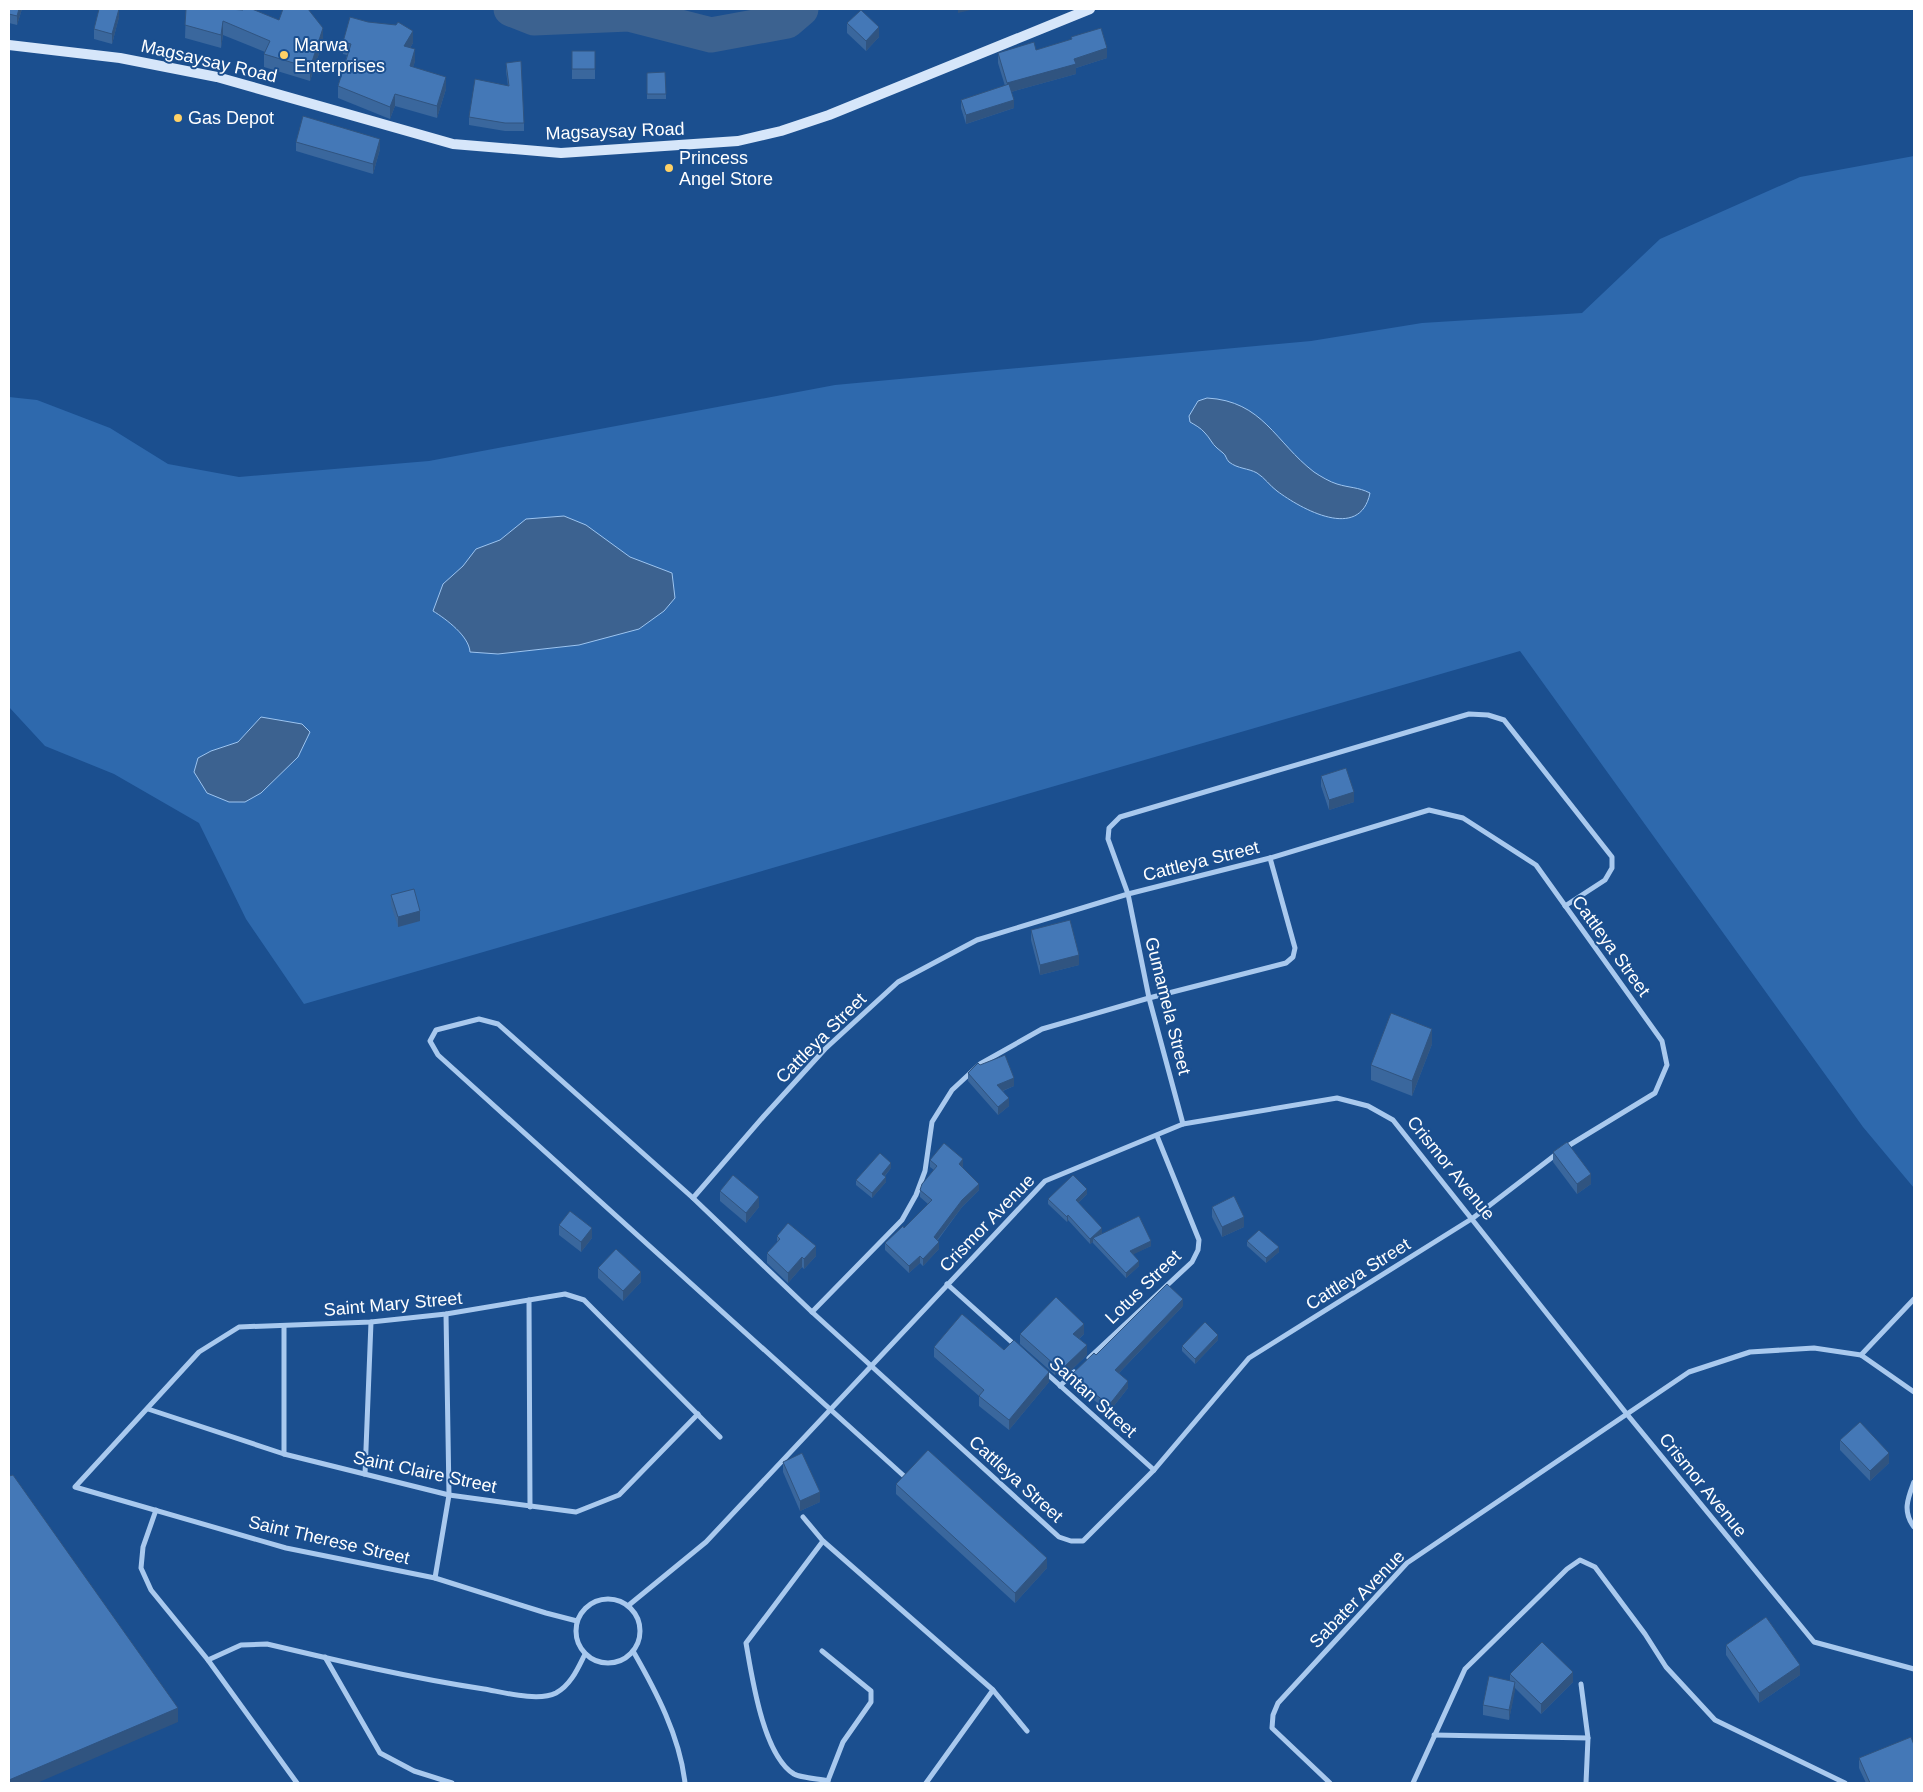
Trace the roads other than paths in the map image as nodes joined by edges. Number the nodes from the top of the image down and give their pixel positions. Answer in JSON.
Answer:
{"nodes":[{"id":1,"x":1090,"y":9,"type":"edge"},
{"id":2,"x":9,"y":45,"type":"edge"},
{"id":3,"x":1270,"y":858,"type":"junction"},
{"id":4,"x":1128,"y":894,"type":"junction"},
{"id":5,"x":1565,"y":906,"type":"junction"},
{"id":6,"x":1150,"y":998,"type":"junction"},
{"id":7,"x":1184,"y":1124,"type":"junction"},
{"id":8,"x":1157,"y":1136,"type":"junction"},
{"id":9,"x":693,"y":1198,"type":"junction"},
{"id":10,"x":1473,"y":1218,"type":"junction"},
{"id":11,"x":947,"y":1284,"type":"junction"},
{"id":12,"x":1914,"y":1299,"type":"edge"},
{"id":13,"x":528,"y":1300,"type":"junction"},
{"id":14,"x":812,"y":1312,"type":"junction"},
{"id":15,"x":446,"y":1314,"type":"junction"},
{"id":16,"x":371,"y":1322,"type":"junction"},
{"id":17,"x":284,"y":1326,"type":"junction"},
{"id":18,"x":1017,"y":1348,"type":"edge"},
{"id":19,"x":1861,"y":1355,"type":"junction"},
{"id":20,"x":1088,"y":1360,"type":"edge"},
{"id":21,"x":1081,"y":1366,"type":"edge"},
{"id":22,"x":871,"y":1367,"type":"junction"},
{"id":23,"x":1038,"y":1367,"type":"edge"},
{"id":24,"x":1060,"y":1386,"type":"junction"},
{"id":25,"x":1914,"y":1392,"type":"edge"},
{"id":26,"x":148,"y":1410,"type":"junction"},
{"id":27,"x":831,"y":1410,"type":"junction"},
{"id":28,"x":1626,"y":1413,"type":"junction"},
{"id":29,"x":698,"y":1414,"type":"junction"},
{"id":30,"x":720,"y":1437,"type":"dead end"},
{"id":31,"x":284,"y":1454,"type":"junction"},
{"id":32,"x":1154,"y":1470,"type":"junction"},
{"id":33,"x":365,"y":1474,"type":"junction"},
{"id":34,"x":904,"y":1476,"type":"edge"},
{"id":35,"x":1914,"y":1482,"type":"edge"},
{"id":36,"x":75,"y":1487,"type":"joint"},
{"id":37,"x":449,"y":1495,"type":"junction"},
{"id":38,"x":530,"y":1507,"type":"junction"},
{"id":39,"x":156,"y":1510,"type":"junction"},
{"id":40,"x":803,"y":1517,"type":"dead end"},
{"id":41,"x":1914,"y":1527,"type":"edge"},
{"id":42,"x":823,"y":1541,"type":"junction"},
{"id":43,"x":435,"y":1578,"type":"junction"},
{"id":44,"x":629,"y":1606,"type":"junction"},
{"id":45,"x":577,"y":1621,"type":"junction"},
{"id":46,"x":633,"y":1651,"type":"junction"},
{"id":47,"x":822,"y":1651,"type":"dead end"},
{"id":48,"x":585,"y":1654,"type":"junction"},
{"id":49,"x":325,"y":1657,"type":"junction"},
{"id":50,"x":208,"y":1660,"type":"junction"},
{"id":51,"x":1914,"y":1669,"type":"edge"},
{"id":52,"x":1581,"y":1684,"type":"dead end"},
{"id":53,"x":993,"y":1690,"type":"junction"},
{"id":54,"x":1027,"y":1731,"type":"dead end"},
{"id":55,"x":1434,"y":1735,"type":"junction"},
{"id":56,"x":1588,"y":1738,"type":"junction"},
{"id":57,"x":828,"y":1782,"type":"edge"},
{"id":58,"x":297,"y":1783,"type":"edge"},
{"id":59,"x":452,"y":1783,"type":"edge"},
{"id":60,"x":685,"y":1783,"type":"edge"},
{"id":61,"x":926,"y":1783,"type":"edge"},
{"id":62,"x":1330,"y":1783,"type":"edge"},
{"id":63,"x":1413,"y":1783,"type":"edge"},
{"id":64,"x":1586,"y":1783,"type":"edge"},
{"id":65,"x":1845,"y":1783,"type":"edge"}],
"edges":[{"from":1,"to":2,"type":"main road","name":"Magsaysay Road"},
{"from":3,"to":4,"type":"street","name":"Cattleya Street"},
{"from":3,"to":5,"type":"street","name":"Cattleya Street"},
{"from":3,"to":6,"type":"street"},
{"from":4,"to":5,"type":"street","name":"Gumamela Street"},
{"from":4,"to":6,"type":"street","name":"Gumamela Street"},
{"from":4,"to":9,"type":"street","name":"Cattleya Street"},
{"from":5,"to":10,"type":"street","name":"Cattleya Street"},
{"from":6,"to":7,"type":"street","name":"Gumamela Street"},
{"from":6,"to":14,"type":"street"},
{"from":7,"to":8,"type":"street","name":"Crismor Avenue"},
{"from":7,"to":10,"type":"street","name":"Crismor Avenue"},
{"from":8,"to":11,"type":"street","name":"Crismor Avenue"},
{"from":8,"to":20,"type":"street","name":"Lotus Street"},
{"from":9,"to":14,"type":"street","name":"Cattleya Street"},
{"from":9,"to":27,"type":"street"},
{"from":10,"to":28,"type":"street","name":"Crismor Avenue"},
{"from":10,"to":32,"type":"street","name":"Cattleya Street"},
{"from":11,"to":18,"type":"street"},
{"from":11,"to":22,"type":"street","name":"Crismor Avenue"},
{"from":12,"to":19,"type":"street"},
{"from":13,"to":15,"type":"street","name":"Saint Mary Street"},
{"from":13,"to":29,"type":"street","name":"Saint Mary Street"},
{"from":13,"to":38,"type":"street"},
{"from":14,"to":22,"type":"street","name":"Cattleya Street"},
{"from":15,"to":16,"type":"street","name":"Saint Mary Street"},
{"from":15,"to":37,"type":"street"},
{"from":16,"to":17,"type":"street","name":"Saint Mary Street"},
{"from":16,"to":33,"type":"street"},
{"from":17,"to":26,"type":"street","name":"Saint Mary Street"},
{"from":17,"to":31,"type":"street"},
{"from":19,"to":25,"type":"street"},
{"from":19,"to":28,"type":"street"},
{"from":21,"to":24,"type":"street"},
{"from":22,"to":27,"type":"street","name":"Crismor Avenue"},
{"from":22,"to":32,"type":"street","name":"Cattleya Street"},
{"from":23,"to":24,"type":"street","name":"Santan Street"},
{"from":24,"to":32,"type":"street","name":"Santan Street"},
{"from":26,"to":31,"type":"street","name":"Saint Claire Street"},
{"from":26,"to":36,"type":"street","name":"Saint Mary Street"},
{"from":27,"to":34,"type":"street"},
{"from":27,"to":44,"type":"street","name":"Crismor Avenue"},
{"from":28,"to":51,"type":"street","name":"Crismor Avenue"},
{"from":28,"to":62,"type":"street","name":"Sabater Avenue"},
{"from":29,"to":30,"type":"street","name":"Saint Mary Street"},
{"from":29,"to":38,"type":"street","name":"Saint Claire Street"},
{"from":31,"to":33,"type":"street","name":"Saint Claire Street"},
{"from":33,"to":37,"type":"street","name":"Saint Claire Street"},
{"from":35,"to":41,"type":"street"},
{"from":36,"to":39,"type":"street","name":"Saint Therese Street"},
{"from":37,"to":38,"type":"street","name":"Saint Claire Street"},
{"from":37,"to":43,"type":"street"},
{"from":39,"to":43,"type":"street","name":"Saint Therese Street"},
{"from":39,"to":50,"type":"street"},
{"from":40,"to":42,"type":"street"},
{"from":42,"to":53,"type":"street"},
{"from":42,"to":57,"type":"street"},
{"from":43,"to":45,"type":"street","name":"Saint Therese Street"},
{"from":44,"to":45,"type":"street"},
{"from":44,"to":46,"type":"street"},
{"from":45,"to":48,"type":"street"},
{"from":46,"to":48,"type":"street"},
{"from":46,"to":60,"type":"street"},
{"from":47,"to":57,"type":"street"},
{"from":48,"to":49,"type":"street"},
{"from":49,"to":50,"type":"street"},
{"from":49,"to":59,"type":"street"},
{"from":50,"to":58,"type":"street"},
{"from":52,"to":56,"type":"street"},
{"from":53,"to":54,"type":"street"},
{"from":53,"to":61,"type":"street"},
{"from":55,"to":56,"type":"street"},
{"from":55,"to":63,"type":"street"},
{"from":55,"to":65,"type":"street"},
{"from":56,"to":64,"type":"street"}]}
